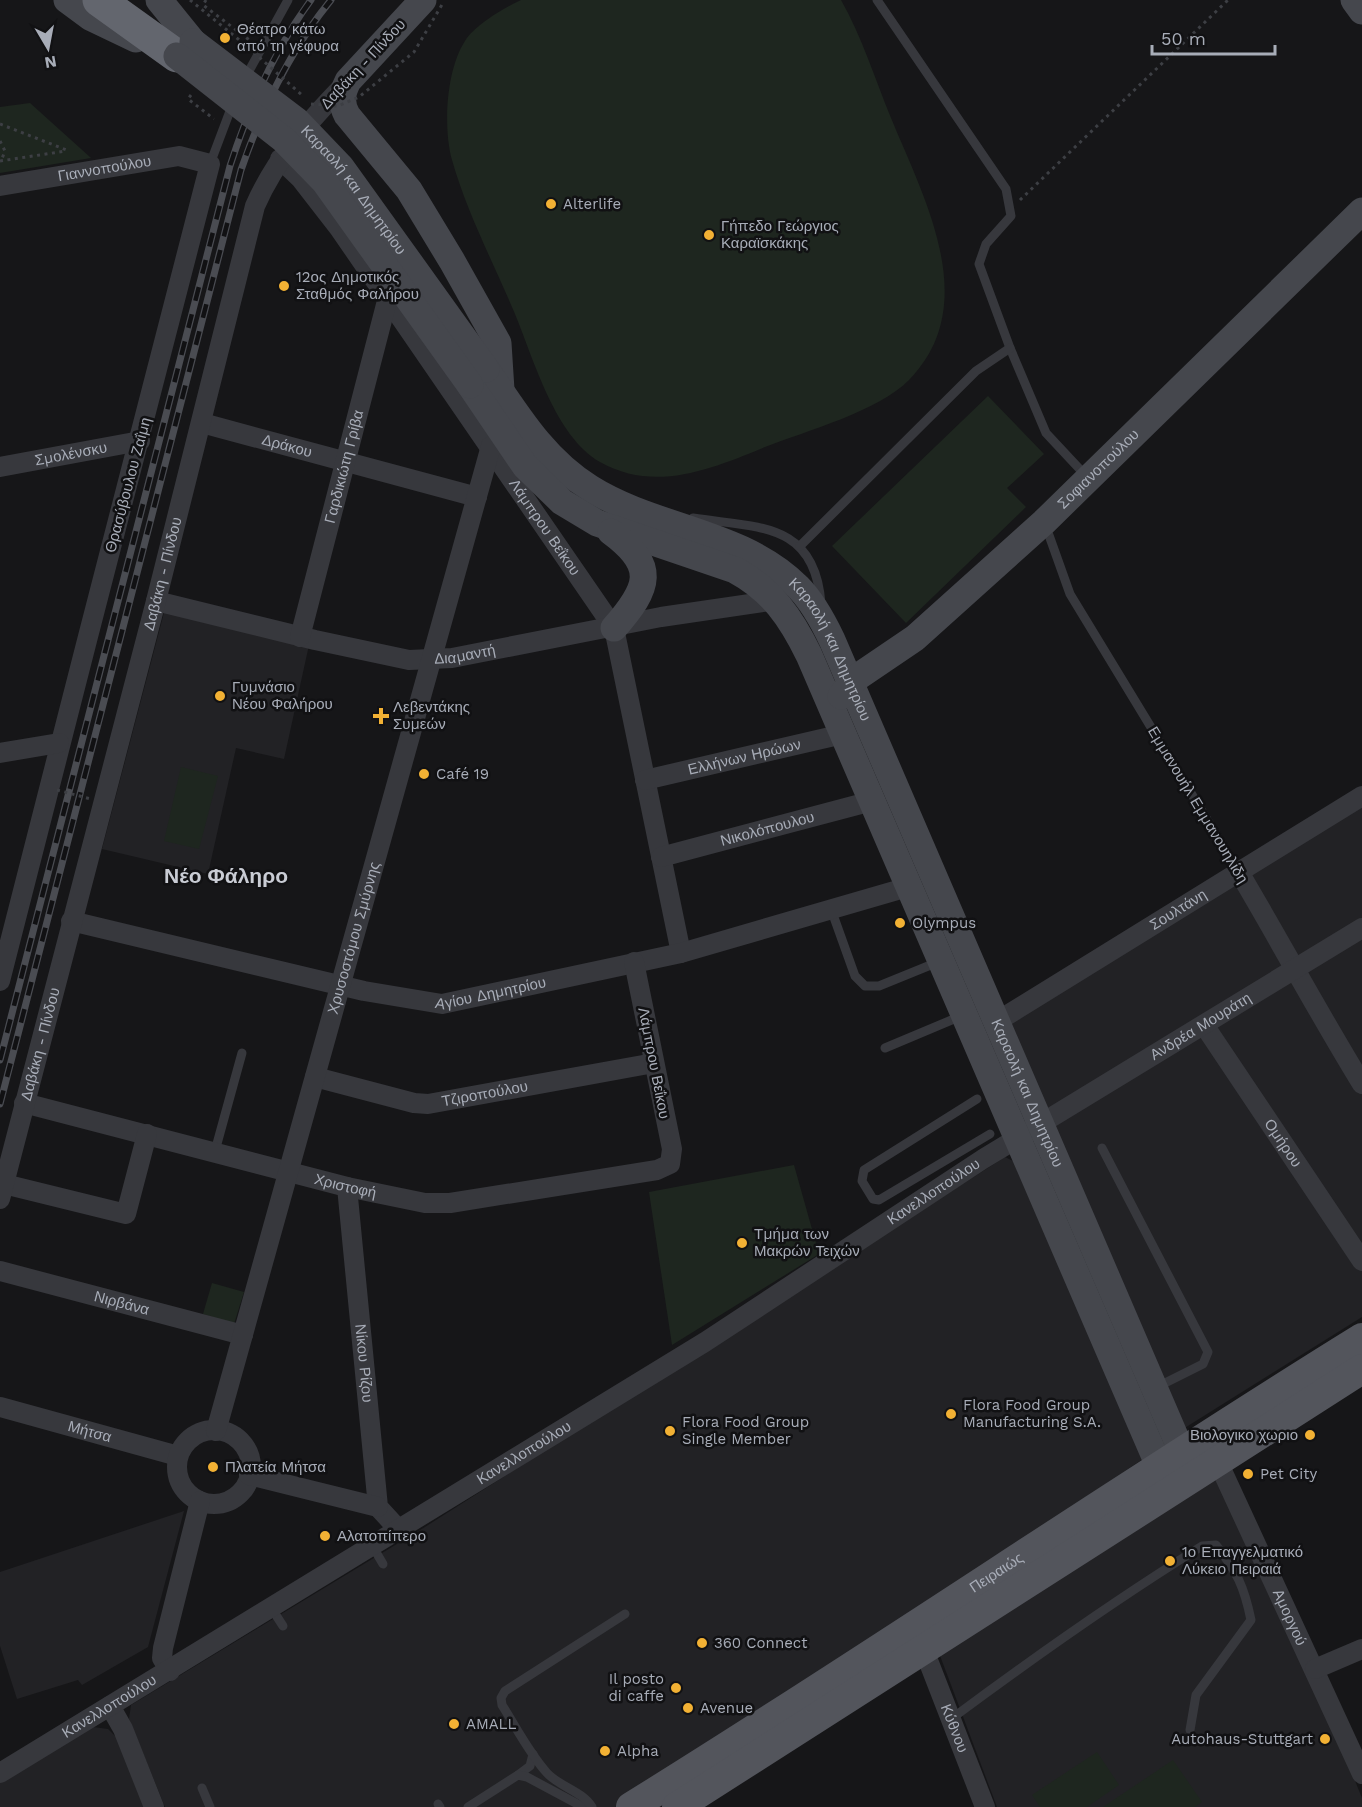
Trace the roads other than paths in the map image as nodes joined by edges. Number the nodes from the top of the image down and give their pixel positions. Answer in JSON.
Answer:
{"nodes":[{"id":1,"x":67,"y":0,"type":"edge"},
{"id":2,"x":99,"y":0,"type":"edge"},
{"id":3,"x":135,"y":0,"type":"edge"},
{"id":4,"x":159,"y":0,"type":"edge"},
{"id":5,"x":288,"y":0,"type":"edge"},
{"id":6,"x":876,"y":0,"type":"edge"},
{"id":7,"x":1354,"y":0,"type":"edge"},
{"id":8,"x":433,"y":2,"type":"edge"},
{"id":9,"x":1362,"y":11,"type":"edge"},
{"id":10,"x":185,"y":49,"type":"junction"},
{"id":11,"x":348,"y":81,"type":"junction"},
{"id":12,"x":280,"y":159,"type":"junction"},
{"id":13,"x":210,"y":164,"type":"junction"},
{"id":14,"x":0,"y":186,"type":"edge"},
{"id":15,"x":1362,"y":212,"type":"edge"},
{"id":16,"x":388,"y":297,"type":"junction"},
{"id":17,"x":1010,"y":348,"type":"junction"},
{"id":18,"x":478,"y":377,"type":"junction"},
{"id":19,"x":501,"y":391,"type":"junction"},
{"id":20,"x":202,"y":423,"type":"junction"},
{"id":21,"x":140,"y":441,"type":"junction"},
{"id":22,"x":491,"y":446,"type":"junction"},
{"id":23,"x":346,"y":461,"type":"junction"},
{"id":24,"x":0,"y":467,"type":"edge"},
{"id":25,"x":1089,"y":480,"type":"junction"},
{"id":26,"x":477,"y":497,"type":"junction"},
{"id":27,"x":649,"y":515,"type":"junction"},
{"id":28,"x":1044,"y":522,"type":"junction"},
{"id":29,"x":597,"y":523,"type":"junction"},
{"id":30,"x":800,"y":546,"type":"junction"},
{"id":31,"x":776,"y":600,"type":"junction"},
{"id":32,"x":156,"y":601,"type":"junction"},
{"id":33,"x":614,"y":627,"type":"junction"},
{"id":34,"x":828,"y":632,"type":"junction"},
{"id":35,"x":300,"y":637,"type":"junction"},
{"id":36,"x":896,"y":651,"type":"junction"},
{"id":37,"x":432,"y":660,"type":"junction"},
{"id":38,"x":850,"y":683,"type":"junction"},
{"id":39,"x":840,"y":727,"type":"junction"},
{"id":40,"x":59,"y":743,"type":"junction"},
{"id":41,"x":0,"y":752,"type":"edge"},
{"id":42,"x":645,"y":780,"type":"junction"},
{"id":43,"x":1362,"y":796,"type":"edge"},
{"id":44,"x":872,"y":801,"type":"junction"},
{"id":45,"x":661,"y":857,"type":"junction"},
{"id":46,"x":1239,"y":872,"type":"junction"},
{"id":47,"x":909,"y":887,"type":"junction"},
{"id":48,"x":831,"y":909,"type":"junction"},
{"id":49,"x":71,"y":921,"type":"junction"},
{"id":50,"x":1362,"y":928,"type":"edge"},
{"id":51,"x":681,"y":952,"type":"junction"},
{"id":52,"x":940,"y":961,"type":"junction"},
{"id":53,"x":634,"y":962,"type":"junction"},
{"id":54,"x":1296,"y":969,"type":"junction"},
{"id":55,"x":0,"y":981,"type":"edge"},
{"id":56,"x":341,"y":985,"type":"junction"},
{"id":57,"x":964,"y":1015,"type":"junction"},
{"id":58,"x":996,"y":1022,"type":"junction"},
{"id":59,"x":1204,"y":1025,"type":"junction"},
{"id":60,"x":885,"y":1048,"type":"dead end"},
{"id":61,"x":242,"y":1053,"type":"dead end"},
{"id":62,"x":654,"y":1063,"type":"junction"},
{"id":63,"x":315,"y":1077,"type":"junction"},
{"id":64,"x":1362,"y":1084,"type":"edge"},
{"id":65,"x":977,"y":1099,"type":"dead end"},
{"id":66,"x":24,"y":1103,"type":"junction"},
{"id":67,"x":1040,"y":1124,"type":"junction"},
{"id":68,"x":147,"y":1134,"type":"junction"},
{"id":69,"x":990,"y":1134,"type":"dead end"},
{"id":70,"x":1017,"y":1139,"type":"junction"},
{"id":71,"x":1102,"y":1148,"type":"dead end"},
{"id":72,"x":215,"y":1151,"type":"junction"},
{"id":73,"x":670,"y":1164,"type":"joint"},
{"id":74,"x":289,"y":1170,"type":"junction"},
{"id":75,"x":916,"y":1179,"type":"junction"},
{"id":76,"x":347,"y":1186,"type":"junction"},
{"id":77,"x":2,"y":1191,"type":"edge"},
{"id":78,"x":924,"y":1198,"type":"junction"},
{"id":79,"x":1362,"y":1261,"type":"edge"},
{"id":80,"x":0,"y":1271,"type":"edge"},
{"id":81,"x":243,"y":1335,"type":"junction"},
{"id":82,"x":1362,"y":1338,"type":"edge"},
{"id":83,"x":1362,"y":1370,"type":"edge"},
{"id":84,"x":1154,"y":1388,"type":"junction"},
{"id":85,"x":0,"y":1407,"type":"edge"},
{"id":86,"x":216,"y":1431,"type":"junction"},
{"id":87,"x":178,"y":1456,"type":"junction"},
{"id":88,"x":1218,"y":1462,"type":"junction"},
{"id":89,"x":1176,"y":1473,"type":"junction"},
{"id":90,"x":249,"y":1475,"type":"junction"},
{"id":91,"x":200,"y":1501,"type":"junction"},
{"id":92,"x":378,"y":1507,"type":"junction"},
{"id":93,"x":400,"y":1531,"type":"junction"},
{"id":94,"x":373,"y":1547,"type":"junction"},
{"id":95,"x":383,"y":1564,"type":"dead end"},
{"id":96,"x":272,"y":1609,"type":"junction"},
{"id":97,"x":626,"y":1614,"type":"dead end"},
{"id":98,"x":283,"y":1626,"type":"dead end"},
{"id":99,"x":1362,"y":1648,"type":"edge"},
{"id":100,"x":924,"y":1650,"type":"junction"},
{"id":101,"x":1315,"y":1669,"type":"junction"},
{"id":102,"x":170,"y":1671,"type":"junction"},
{"id":103,"x":110,"y":1706,"type":"junction"},
{"id":104,"x":951,"y":1719,"type":"junction"},
{"id":105,"x":1190,"y":1730,"type":"dead end"},
{"id":106,"x":533,"y":1754,"type":"junction"},
{"id":107,"x":0,"y":1773,"type":"edge"},
{"id":108,"x":1362,"y":1774,"type":"edge"},
{"id":109,"x":518,"y":1775,"type":"junction"},
{"id":110,"x":202,"y":1788,"type":"dead end"},
{"id":111,"x":154,"y":1807,"type":"edge"},
{"id":112,"x":210,"y":1807,"type":"edge"},
{"id":113,"x":468,"y":1807,"type":"edge"},
{"id":114,"x":583,"y":1807,"type":"edge"},
{"id":115,"x":592,"y":1807,"type":"edge"},
{"id":116,"x":631,"y":1807,"type":"edge"},
{"id":117,"x":677,"y":1807,"type":"edge"},
{"id":118,"x":985,"y":1807,"type":"edge"}],
"edges":[{"from":1,"to":10,"type":"main road"},
{"from":2,"to":10,"type":"highway"},
{"from":3,"to":10,"type":"highway"},
{"from":4,"to":10,"type":"main road"},
{"from":5,"to":13,"type":"lane","name":"Θρασύβουλου Ζαΐμη"},
{"from":6,"to":17,"type":"lane"},
{"from":7,"to":9,"type":"main road"},
{"from":8,"to":11,"type":"main road","name":"Δαβάκη - Πίνδου"},
{"from":10,"to":18,"type":"main road","name":"Καραολή και Δημητρίου","bridge":true},
{"from":11,"to":12,"type":"street","name":"Δαβάκη - Πίνδου"},
{"from":11,"to":19,"type":"main road"},
{"from":12,"to":16,"type":"street","name":"Λάμπρου Βεΐκου"},
{"from":12,"to":20,"type":"street","name":"Δαβάκη - Πίνδου"},
{"from":13,"to":14,"type":"street","name":"Γιαννοπούλου"},
{"from":13,"to":21,"type":"street","name":"Θρασύβουλου Ζαΐμη"},
{"from":15,"to":25,"type":"main road","name":"Σοφιανοπούλου"},
{"from":16,"to":22,"type":"street","name":"Λάμπρου Βεΐκου"},
{"from":16,"to":23,"type":"street","name":"Γαρδικιώτη Γρίβα"},
{"from":17,"to":25,"type":"lane"},
{"from":17,"to":30,"type":"lane"},
{"from":18,"to":19,"type":"main road","name":"Καραολή και Δημητρίου"},
{"from":18,"to":29,"type":"main road","name":"Καραολή και Δημητρίου"},
{"from":19,"to":27,"type":"main road","name":"Καραολή και Δημητρίου"},
{"from":20,"to":23,"type":"street","name":"Δράκου"},
{"from":20,"to":32,"type":"street","name":"Δαβάκη - Πίνδου"},
{"from":21,"to":24,"type":"street","name":"Σμολένσκυ"},
{"from":21,"to":40,"type":"street","name":"Θρασύβουλου Ζαΐμη"},
{"from":22,"to":26,"type":"street","name":"Χρυσοστόμου Σμύρνης"},
{"from":22,"to":33,"type":"street","name":"Λάμπρου Βεΐκου"},
{"from":23,"to":26,"type":"street","name":"Δράκου"},
{"from":23,"to":35,"type":"street","name":"Γαρδικιώτη Γρίβα"},
{"from":25,"to":28,"type":"main road","name":"Σοφιανοπούλου"},
{"from":26,"to":37,"type":"street","name":"Χρυσοστόμου Σμύρνης"},
{"from":27,"to":30,"type":"lane"},
{"from":27,"to":34,"type":"main road","name":"Καραολή και Δημητρίου"},
{"from":28,"to":36,"type":"main road","name":"Σοφιανοπούλου"},
{"from":28,"to":46,"type":"lane","name":"Εμμανουήλ Εμμανουηλίδη"},
{"from":29,"to":31,"type":"main road","name":"Καραολή και Δημητρίου"},
{"from":29,"to":33,"type":"main road"},
{"from":30,"to":34,"type":"lane"},
{"from":31,"to":33,"type":"street","name":"Διαμαντή"},
{"from":31,"to":39,"type":"main road","name":"Καραολή και Δημητρίου"},
{"from":32,"to":35,"type":"street","name":"Διαμαντή"},
{"from":32,"to":49,"type":"street","name":"Δαβάκη - Πίνδου"},
{"from":33,"to":37,"type":"street","name":"Διαμαντή"},
{"from":33,"to":42,"type":"street","name":"Λάμπρου Βεΐκου"},
{"from":34,"to":36,"type":"main road"},
{"from":34,"to":38,"type":"main road","name":"Καραολή και Δημητρίου"},
{"from":35,"to":37,"type":"street","name":"Διαμαντή"},
{"from":36,"to":38,"type":"main road","name":"Σοφιανοπούλου"},
{"from":37,"to":56,"type":"street","name":"Χρυσοστόμου Σμύρνης"},
{"from":38,"to":39,"type":"main road","name":"Σοφιανοπούλου"},
{"from":38,"to":58,"type":"main road","name":"Καραολή και Δημητρίου"},
{"from":39,"to":42,"type":"street","name":"Ελλήνων Ηρώων"},
{"from":39,"to":44,"type":"main road","name":"Καραολή και Δημητρίου"},
{"from":40,"to":41,"type":"street"},
{"from":40,"to":55,"type":"street","name":"Θρασύβουλου Ζαΐμη"},
{"from":42,"to":45,"type":"street","name":"Λάμπρου Βεΐκου"},
{"from":43,"to":46,"type":"street","name":"Σουλτάνη"},
{"from":44,"to":45,"type":"street","name":"Νικολόπουλου"},
{"from":44,"to":47,"type":"main road","name":"Καραολή και Δημητρίου"},
{"from":45,"to":51,"type":"street","name":"Λάμπρου Βεΐκου"},
{"from":46,"to":54,"type":"street","name":"Εμμανουήλ Εμμανουηλίδη"},
{"from":46,"to":58,"type":"street","name":"Σουλτάνη"},
{"from":47,"to":48,"type":"street","name":"Αγίου Δημητρίου"},
{"from":47,"to":52,"type":"main road","name":"Καραολή και Δημητρίου"},
{"from":48,"to":51,"type":"street","name":"Αγίου Δημητρίου"},
{"from":48,"to":52,"type":"lane"},
{"from":49,"to":56,"type":"street","name":"Αγίου Δημητρίου"},
{"from":49,"to":66,"type":"street","name":"Δαβάκη - Πίνδου"},
{"from":50,"to":54,"type":"street","name":"Ανδρέα Μουράτη"},
{"from":51,"to":53,"type":"street","name":"Αγίου Δημητρίου"},
{"from":52,"to":57,"type":"main road","name":"Καραολή και Δημητρίου"},
{"from":53,"to":56,"type":"street","name":"Αγίου Δημητρίου"},
{"from":53,"to":62,"type":"street","name":"Λάμπρου Βεΐκου"},
{"from":54,"to":59,"type":"street","name":"Ανδρέα Μουράτη"},
{"from":54,"to":64,"type":"street","name":"Εμμανουήλ Εμμανουηλίδη"},
{"from":56,"to":63,"type":"street","name":"Χρυσοστόμου Σμύρνης"},
{"from":57,"to":60,"type":"lane"},
{"from":57,"to":70,"type":"main road","name":"Καραολή και Δημητρίου"},
{"from":58,"to":67,"type":"main road","name":"Καραολή και Δημητρίου"},
{"from":59,"to":67,"type":"street","name":"Ανδρέα Μουράτη"},
{"from":59,"to":79,"type":"street","name":"Ομήρου"},
{"from":61,"to":72,"type":"lane"},
{"from":62,"to":63,"type":"street","name":"Τζιροπούλου"},
{"from":62,"to":73,"type":"street","name":"Λάμπρου Βεΐκου"},
{"from":63,"to":74,"type":"street","name":"Χρυσοστόμου Σμύρνης"},
{"from":65,"to":75,"type":"lane"},
{"from":66,"to":68,"type":"street","name":"Χριστοφή"},
{"from":66,"to":77,"type":"street","name":"Δαβάκη - Πίνδου"},
{"from":67,"to":70,"type":"street","name":"Κανελλοπούλου"},
{"from":67,"to":84,"type":"main road","name":"Καραολή και Δημητρίου"},
{"from":68,"to":72,"type":"street","name":"Χριστοφή"},
{"from":68,"to":77,"type":"street"},
{"from":69,"to":75,"type":"lane"},
{"from":70,"to":78,"type":"street","name":"Κανελλοπούλου"},
{"from":70,"to":89,"type":"main road","name":"Καραολή και Δημητρίου"},
{"from":71,"to":84,"type":"lane"},
{"from":72,"to":74,"type":"street","name":"Χριστοφή"},
{"from":73,"to":76,"type":"street","name":"Χριστοφή"},
{"from":74,"to":76,"type":"street","name":"Χριστοφή"},
{"from":74,"to":81,"type":"street","name":"Χρυσοστόμου Σμύρνης"},
{"from":75,"to":78,"type":"lane"},
{"from":76,"to":92,"type":"street","name":"Νίκου Ρίζου"},
{"from":78,"to":93,"type":"street","name":"Κανελλοπούλου"},
{"from":80,"to":81,"type":"street","name":"Νιρβάνα"},
{"from":81,"to":86,"type":"street","name":"Χρυσοστόμου Σμύρνης"},
{"from":82,"to":89,"type":"main road","name":"Πειραιώς"},
{"from":83,"to":88,"type":"main road","name":"Πειραιώς"},
{"from":84,"to":89,"type":"main road","name":"Καραολή και Δημητρίου"},
{"from":85,"to":87,"type":"street","name":"Μήτσα"},
{"from":86,"to":87,"type":"street"},
{"from":86,"to":90,"type":"street"},
{"from":87,"to":91,"type":"street"},
{"from":88,"to":89,"type":"main road","name":"Πειραιώς"},
{"from":88,"to":101,"type":"street","name":"Αμοργού"},
{"from":89,"to":100,"type":"main road","name":"Πειραιώς"},
{"from":89,"to":116,"type":"main road","name":"Πειραιώς"},
{"from":90,"to":91,"type":"street"},
{"from":90,"to":92,"type":"street"},
{"from":91,"to":102,"type":"street"},
{"from":92,"to":93,"type":"street"},
{"from":93,"to":94,"type":"street","name":"Κανελλοπούλου"},
{"from":94,"to":95,"type":"lane"},
{"from":94,"to":96,"type":"street","name":"Κανελλοπούλου"},
{"from":96,"to":98,"type":"lane"},
{"from":96,"to":102,"type":"street","name":"Κανελλοπούλου"},
{"from":97,"to":106,"type":"lane"},
{"from":99,"to":101,"type":"street"},
{"from":100,"to":104,"type":"street","name":"Κύθνου"},
{"from":100,"to":117,"type":"main road","name":"Πειραιώς"},
{"from":101,"to":108,"type":"street","name":"Αμοργού"},
{"from":102,"to":103,"type":"street","name":"Κανελλοπούλου"},
{"from":103,"to":107,"type":"street","name":"Κανελλοπούλου"},
{"from":103,"to":111,"type":"street"},
{"from":104,"to":105,"type":"lane"},
{"from":104,"to":118,"type":"street","name":"Κύθνου"},
{"from":106,"to":109,"type":"lane"},
{"from":106,"to":115,"type":"lane"},
{"from":109,"to":113,"type":"lane"},
{"from":109,"to":114,"type":"lane"},
{"from":110,"to":112,"type":"lane"}]}
